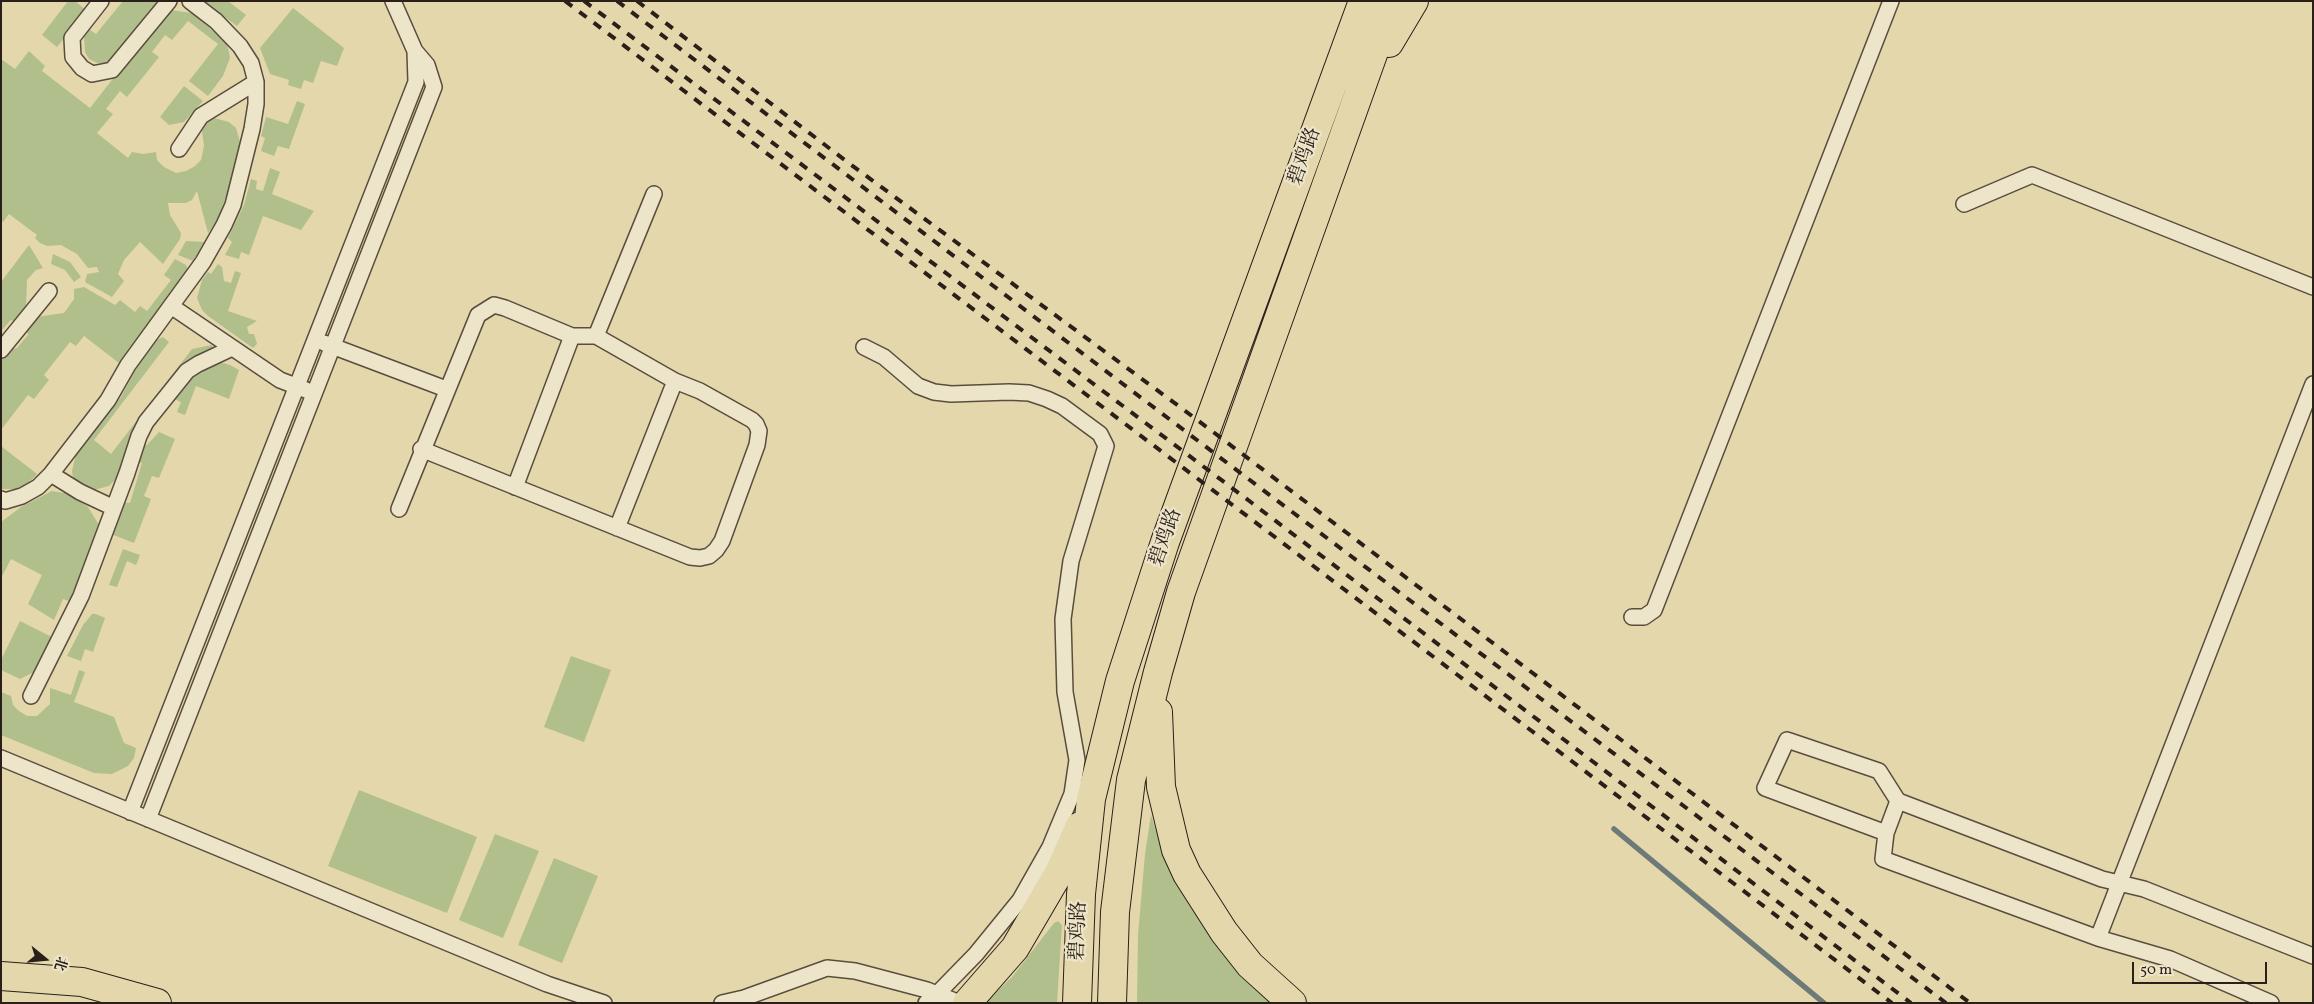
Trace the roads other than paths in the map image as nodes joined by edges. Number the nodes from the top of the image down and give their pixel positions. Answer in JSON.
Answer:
{"nodes":[{"id":1,"x":100,"y":1,"type":"edge"},
{"id":2,"x":168,"y":1,"type":"edge"},
{"id":3,"x":190,"y":1,"type":"edge"},
{"id":4,"x":393,"y":1,"type":"edge"},
{"id":5,"x":1347,"y":1,"type":"edge"},
{"id":6,"x":1363,"y":1,"type":"edge"},
{"id":7,"x":1392,"y":1,"type":"edge"},
{"id":8,"x":1414,"y":1,"type":"edge"},
{"id":9,"x":1891,"y":1,"type":"edge"},
{"id":10,"x":415,"y":51,"type":"junction"},
{"id":11,"x":256,"y":82,"type":"junction"},
{"id":12,"x":1331,"y":90,"type":"junction"},
{"id":13,"x":1357,"y":98,"type":"junction"},
{"id":14,"x":179,"y":149,"type":"dead end"},
{"id":15,"x":654,"y":194,"type":"dead end"},
{"id":16,"x":1964,"y":204,"type":"dead end"},
{"id":17,"x":2313,"y":287,"type":"edge"},
{"id":18,"x":49,"y":291,"type":"dead end"},
{"id":19,"x":171,"y":306,"type":"junction"},
{"id":20,"x":572,"y":336,"type":"junction"},
{"id":21,"x":596,"y":336,"type":"junction"},
{"id":22,"x":315,"y":339,"type":"junction"},
{"id":23,"x":333,"y":346,"type":"junction"},
{"id":24,"x":864,"y":347,"type":"dead end"},
{"id":25,"x":232,"y":348,"type":"junction"},
{"id":26,"x":1,"y":350,"type":"edge"},
{"id":27,"x":675,"y":381,"type":"junction"},
{"id":28,"x":2313,"y":384,"type":"edge"},
{"id":29,"x":297,"y":386,"type":"junction"},
{"id":30,"x":446,"y":389,"type":"junction"},
{"id":31,"x":315,"y":394,"type":"junction"},
{"id":32,"x":422,"y":449,"type":"junction"},
{"id":33,"x":51,"y":474,"type":"junction"},
{"id":34,"x":515,"y":487,"type":"junction"},
{"id":35,"x":2,"y":502,"type":"edge"},
{"id":36,"x":114,"y":508,"type":"junction"},
{"id":37,"x":399,"y":509,"type":"dead end"},
{"id":38,"x":617,"y":528,"type":"junction"},
{"id":39,"x":1632,"y":618,"type":"dead end"},
{"id":40,"x":1160,"y":668,"type":"junction"},
{"id":41,"x":31,"y":696,"type":"dead end"},
{"id":42,"x":1,"y":758,"type":"edge"},
{"id":43,"x":1091,"y":799,"type":"junction"},
{"id":44,"x":1898,"y":800,"type":"junction"},
{"id":45,"x":130,"y":812,"type":"junction"},
{"id":46,"x":148,"y":819,"type":"junction"},
{"id":47,"x":1886,"y":833,"type":"junction"},
{"id":48,"x":2120,"y":883,"type":"junction"},
{"id":49,"x":2098,"y":938,"type":"junction"},
{"id":50,"x":2313,"y":956,"type":"edge"},
{"id":51,"x":1,"y":976,"type":"edge"},
{"id":52,"x":931,"y":999,"type":"edge"},
{"id":53,"x":157,"y":1003,"type":"edge"},
{"id":54,"x":604,"y":1003,"type":"edge"},
{"id":55,"x":722,"y":1003,"type":"edge"},
{"id":56,"x":960,"y":1003,"type":"edge"},
{"id":57,"x":967,"y":1003,"type":"edge"},
{"id":58,"x":1077,"y":1003,"type":"edge"},
{"id":59,"x":1112,"y":1003,"type":"edge"},
{"id":60,"x":1292,"y":1003,"type":"edge"},
{"id":61,"x":2271,"y":1003,"type":"edge"}],
"edges":[{"from":1,"to":2,"type":"street"},
{"from":3,"to":11,"type":"street"},
{"from":4,"to":10,"type":"street"},
{"from":5,"to":12,"type":"highway"},
{"from":6,"to":12,"type":"highway"},
{"from":7,"to":13,"type":"highway"},
{"from":8,"to":13,"type":"highway"},
{"from":9,"to":39,"type":"street"},
{"from":10,"to":22,"type":"street"},
{"from":10,"to":23,"type":"street"},
{"from":11,"to":14,"type":"street"},
{"from":11,"to":19,"type":"street"},
{"from":12,"to":43,"type":"highway","name":"碧鸡路"},
{"from":13,"to":40,"type":"highway","name":"碧鸡路"},
{"from":15,"to":21,"type":"street"},
{"from":16,"to":17,"type":"street"},
{"from":18,"to":26,"type":"street"},
{"from":19,"to":25,"type":"street"},
{"from":19,"to":33,"type":"street"},
{"from":20,"to":21,"type":"street"},
{"from":20,"to":30,"type":"street"},
{"from":20,"to":34,"type":"street"},
{"from":21,"to":27,"type":"street"},
{"from":22,"to":23,"type":"street"},
{"from":22,"to":29,"type":"street"},
{"from":23,"to":30,"type":"street"},
{"from":23,"to":31,"type":"street"},
{"from":24,"to":52,"type":"street"},
{"from":25,"to":29,"type":"street"},
{"from":25,"to":36,"type":"street"},
{"from":27,"to":38,"type":"street"},
{"from":27,"to":38,"type":"street"},
{"from":28,"to":48,"type":"street"},
{"from":29,"to":31,"type":"street"},
{"from":29,"to":45,"type":"street"},
{"from":30,"to":32,"type":"street"},
{"from":31,"to":46,"type":"street"},
{"from":32,"to":34,"type":"street"},
{"from":32,"to":37,"type":"street"},
{"from":33,"to":35,"type":"street"},
{"from":33,"to":36,"type":"street"},
{"from":34,"to":38,"type":"street"},
{"from":36,"to":41,"type":"street"},
{"from":40,"to":59,"type":"highway","name":"碧鸡路"},
{"from":40,"to":60,"type":"highway"},
{"from":42,"to":45,"type":"street"},
{"from":43,"to":57,"type":"highway"},
{"from":43,"to":58,"type":"highway","name":"碧鸡路"},
{"from":44,"to":47,"type":"street"},
{"from":44,"to":47,"type":"street"},
{"from":44,"to":48,"type":"street"},
{"from":45,"to":46,"type":"street"},
{"from":46,"to":54,"type":"street"},
{"from":47,"to":49,"type":"street"},
{"from":48,"to":49,"type":"street"},
{"from":48,"to":50,"type":"street"},
{"from":49,"to":61,"type":"street"},
{"from":51,"to":53,"type":"highway"},
{"from":52,"to":55,"type":"street"},
{"from":52,"to":56,"type":"street"}]}
